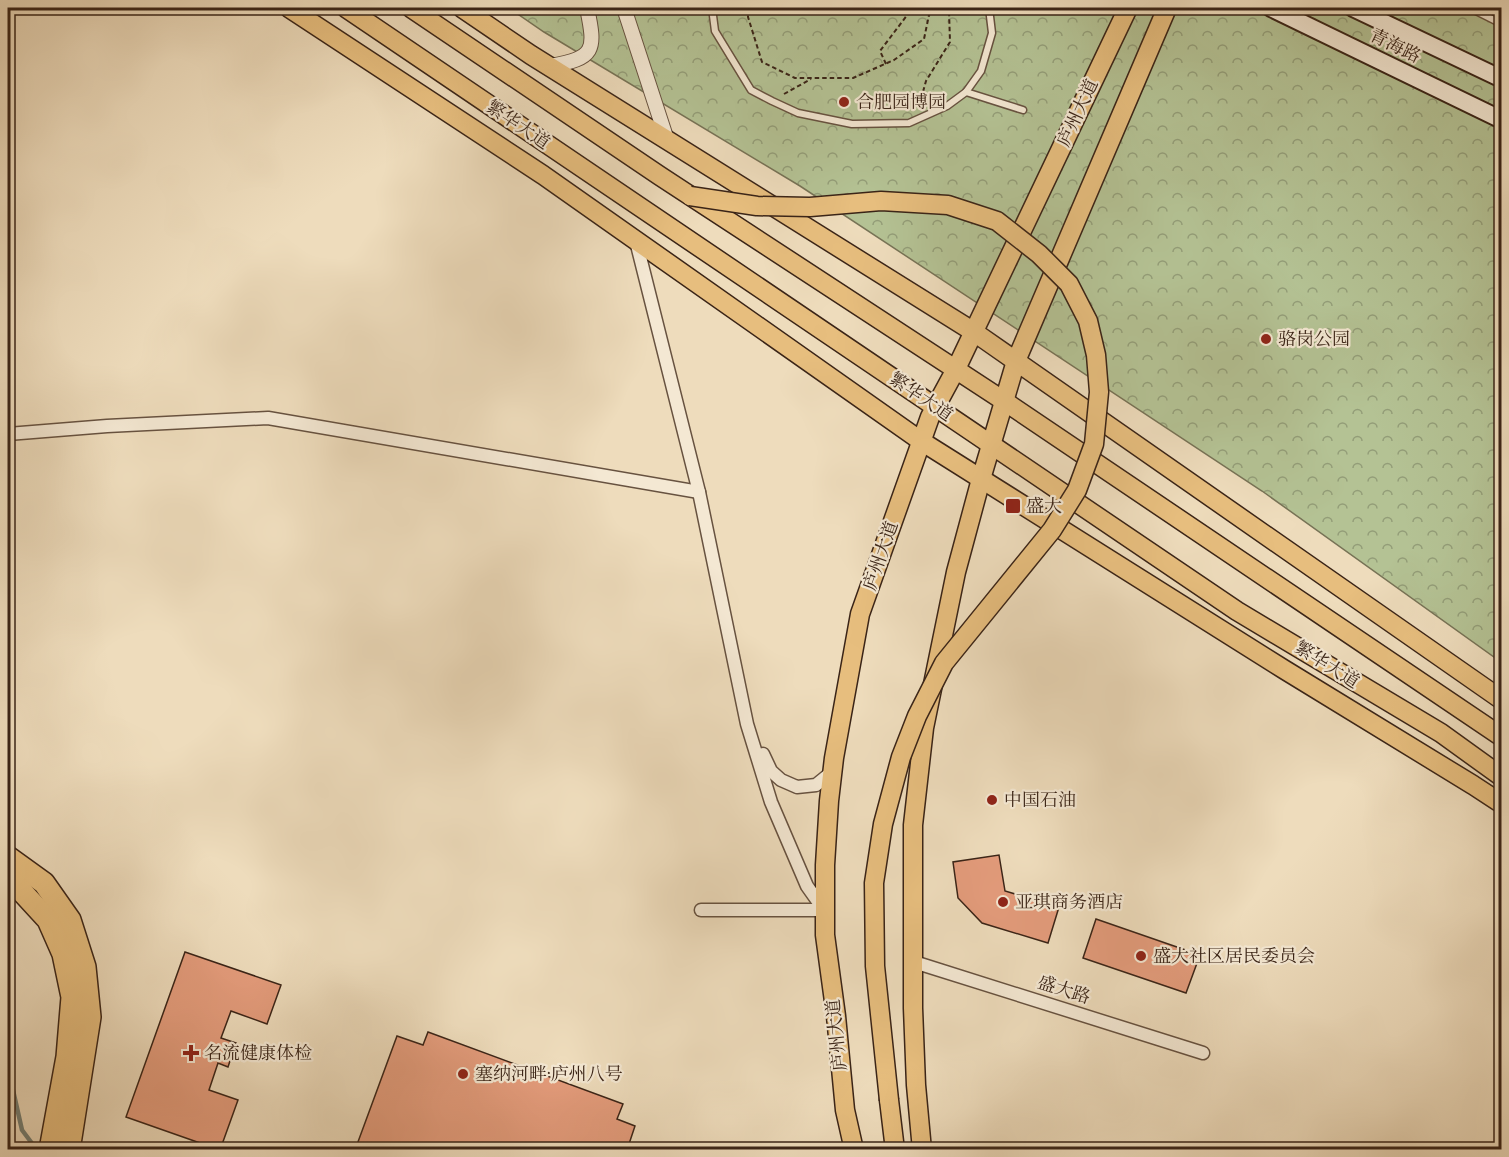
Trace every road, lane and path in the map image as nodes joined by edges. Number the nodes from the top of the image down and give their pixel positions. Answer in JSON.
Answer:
{"nodes":[{"id":1,"x":346,"y":8,"type":"edge"},
{"id":2,"x":411,"y":8,"type":"edge"},
{"id":3,"x":462,"y":8,"type":"edge"},
{"id":4,"x":587,"y":8,"type":"edge"},
{"id":5,"x":624,"y":8,"type":"edge"},
{"id":6,"x":712,"y":8,"type":"edge"},
{"id":7,"x":748,"y":8,"type":"edge"},
{"id":8,"x":909,"y":8,"type":"edge"},
{"id":9,"x":938,"y":8,"type":"edge"},
{"id":10,"x":945,"y":8,"type":"edge"},
{"id":11,"x":989,"y":8,"type":"edge"},
{"id":12,"x":1128,"y":8,"type":"edge"},
{"id":13,"x":1167,"y":8,"type":"edge"},
{"id":14,"x":1271,"y":8,"type":"edge"},
{"id":15,"x":1353,"y":8,"type":"edge"},
{"id":16,"x":1470,"y":8,"type":"edge"},
{"id":17,"x":294,"y":10,"type":"edge"},
{"id":18,"x":1502,"y":24,"type":"edge"},
{"id":19,"x":886,"y":64,"type":"junction"},
{"id":20,"x":550,"y":66,"type":"junction"},
{"id":21,"x":813,"y":78,"type":"junction"},
{"id":22,"x":1502,"y":79,"type":"edge"},
{"id":23,"x":966,"y":92,"type":"junction"},
{"id":24,"x":771,"y":101,"type":"junction"},
{"id":25,"x":1023,"y":110,"type":"dead end"},
{"id":26,"x":1502,"y":120,"type":"edge"},
{"id":27,"x":916,"y":121,"type":"junction"},
{"id":28,"x":667,"y":140,"type":"junction"},
{"id":29,"x":690,"y":196,"type":"junction"},
{"id":30,"x":636,"y":241,"type":"junction"},
{"id":31,"x":974,"y":332,"type":"junction"},
{"id":32,"x":1016,"y":361,"type":"junction"},
{"id":33,"x":956,"y":369,"type":"junction"},
{"id":34,"x":1004,"y":401,"type":"junction"},
{"id":35,"x":935,"y":407,"type":"junction"},
{"id":36,"x":10,"y":432,"type":"edge"},
{"id":37,"x":921,"y":441,"type":"junction"},
{"id":38,"x":991,"y":444,"type":"junction"},
{"id":39,"x":981,"y":479,"type":"junction"},
{"id":40,"x":699,"y":492,"type":"junction"},
{"id":41,"x":1502,"y":700,"type":"edge"},
{"id":42,"x":747,"y":724,"type":"junction"},
{"id":43,"x":1502,"y":737,"type":"edge"},
{"id":44,"x":832,"y":772,"type":"junction"},
{"id":45,"x":1502,"y":777,"type":"edge"},
{"id":46,"x":1502,"y":804,"type":"edge"},
{"id":47,"x":8,"y":857,"type":"edge"},
{"id":48,"x":8,"y":880,"type":"edge"},
{"id":49,"x":701,"y":910,"type":"dead end"},
{"id":50,"x":825,"y":910,"type":"junction"},
{"id":51,"x":914,"y":962,"type":"junction"},
{"id":52,"x":1203,"y":1053,"type":"dead end"},
{"id":53,"x":50,"y":1149,"type":"edge"},
{"id":54,"x":69,"y":1149,"type":"edge"},
{"id":55,"x":854,"y":1149,"type":"edge"},
{"id":56,"x":895,"y":1149,"type":"edge"},
{"id":57,"x":922,"y":1149,"type":"edge"}],
"edges":[{"from":1,"to":35,"type":"main road","name":"繁华大道"},
{"from":2,"to":29,"type":"main road","name":"繁华大道"},
{"from":3,"to":20,"type":"main road"},
{"from":4,"to":20,"type":"street"},
{"from":5,"to":28,"type":"street"},
{"from":6,"to":24,"type":"lane"},
{"from":7,"to":21,"type":"path"},
{"from":8,"to":19,"type":"path"},
{"from":9,"to":19,"type":"path"},
{"from":10,"to":27,"type":"path"},
{"from":11,"to":23,"type":"lane"},
{"from":12,"to":31,"type":"main road","name":"庐州大道"},
{"from":13,"to":32,"type":"main road"},
{"from":14,"to":26,"type":"main road","name":"青海路"},
{"from":15,"to":22,"type":"main road","name":"青海路"},
{"from":16,"to":18,"type":"lane"},
{"from":17,"to":30,"type":"main road"},
{"from":19,"to":21,"type":"path"},
{"from":20,"to":28,"type":"main road"},
{"from":21,"to":24,"type":"path"},
{"from":23,"to":25,"type":"lane"},
{"from":23,"to":27,"type":"lane"},
{"from":24,"to":27,"type":"lane"},
{"from":28,"to":31,"type":"main road"},
{"from":29,"to":33,"type":"main road","name":"繁华大道"},
{"from":29,"to":56,"type":"main road","bridge":true},
{"from":30,"to":37,"type":"main road"},
{"from":30,"to":40,"type":"street"},
{"from":31,"to":32,"type":"main road"},
{"from":31,"to":33,"type":"main road","name":"庐州大道"},
{"from":32,"to":34,"type":"main road"},
{"from":32,"to":41,"type":"main road"},
{"from":33,"to":34,"type":"main road","name":"繁华大道"},
{"from":33,"to":35,"type":"main road","name":"庐州大道"},
{"from":34,"to":38,"type":"main road"},
{"from":34,"to":43,"type":"main road","name":"繁华大道"},
{"from":35,"to":37,"type":"main road","name":"庐州大道"},
{"from":35,"to":38,"type":"main road","name":"繁华大道"},
{"from":36,"to":40,"type":"street"},
{"from":37,"to":39,"type":"main road"},
{"from":37,"to":44,"type":"main road","name":"庐州大道"},
{"from":38,"to":39,"type":"main road"},
{"from":38,"to":45,"type":"main road","name":"繁华大道"},
{"from":39,"to":46,"type":"main road"},
{"from":39,"to":51,"type":"main road"},
{"from":40,"to":42,"type":"street"},
{"from":42,"to":44,"type":"street"},
{"from":42,"to":50,"type":"street"},
{"from":44,"to":50,"type":"main road","name":"庐州大道"},
{"from":47,"to":54,"type":"highway"},
{"from":48,"to":53,"type":"highway"},
{"from":49,"to":50,"type":"street"},
{"from":50,"to":55,"type":"main road","name":"庐州大道"},
{"from":51,"to":52,"type":"street","name":"盛大路"},
{"from":51,"to":57,"type":"main road"}]}
